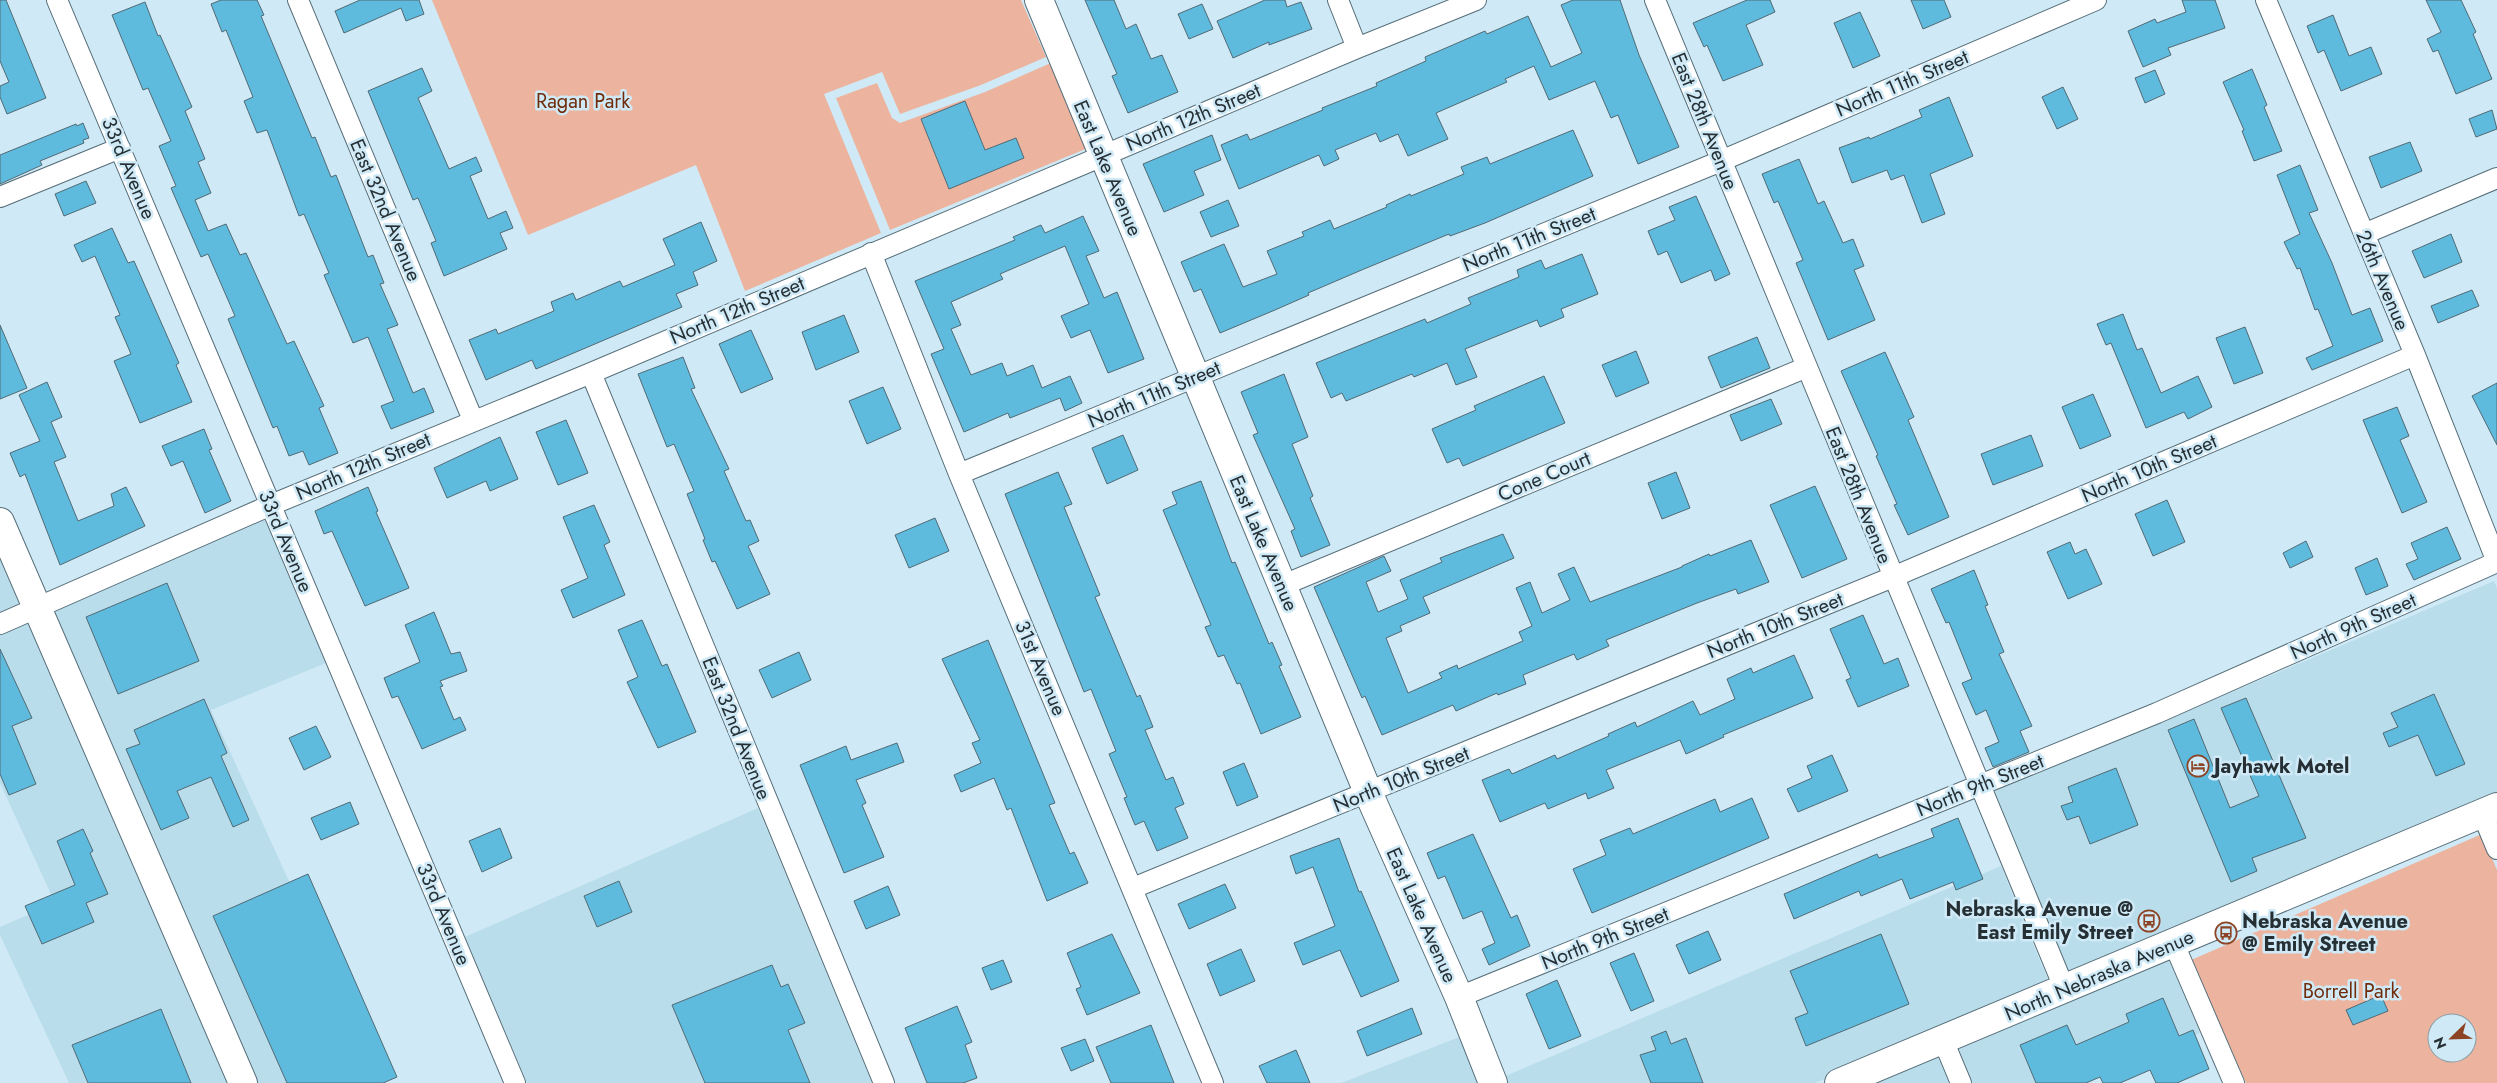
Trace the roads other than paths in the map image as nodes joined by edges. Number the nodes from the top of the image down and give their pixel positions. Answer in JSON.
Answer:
{"nodes":[{"id":1,"x":57,"y":0,"type":"edge"},
{"id":2,"x":298,"y":0,"type":"edge"},
{"id":3,"x":1039,"y":0,"type":"edge"},
{"id":4,"x":1338,"y":0,"type":"edge"},
{"id":5,"x":1476,"y":0,"type":"edge"},
{"id":6,"x":1655,"y":0,"type":"edge"},
{"id":7,"x":2096,"y":0,"type":"edge"},
{"id":8,"x":2266,"y":0,"type":"edge"},
{"id":9,"x":1357,"y":48,"type":"junction"},
{"id":10,"x":120,"y":148,"type":"junction"},
{"id":11,"x":1103,"y":156,"type":"junction"},
{"id":12,"x":1721,"y":161,"type":"junction"},
{"id":13,"x":2497,"y":178,"type":"edge"},
{"id":14,"x":0,"y":197,"type":"edge"},
{"id":15,"x":2364,"y":234,"type":"junction"},
{"id":16,"x":871,"y":253,"type":"junction"},
{"id":17,"x":2415,"y":355,"type":"junction"},
{"id":18,"x":1807,"y":367,"type":"junction"},
{"id":19,"x":591,"y":373,"type":"junction"},
{"id":20,"x":1195,"y":377,"type":"junction"},
{"id":21,"x":473,"y":420,"type":"junction"},
{"id":22,"x":959,"y":474,"type":"junction"},
{"id":23,"x":271,"y":505,"type":"junction"},
{"id":24,"x":0,"y":522,"type":"edge"},
{"id":25,"x":2497,"y":562,"type":"edge"},
{"id":26,"x":1893,"y":577,"type":"junction"},
{"id":27,"x":1281,"y":586,"type":"junction"},
{"id":28,"x":36,"y":609,"type":"junction"},
{"id":29,"x":0,"y":624,"type":"edge"},
{"id":30,"x":1979,"y":786,"type":"junction"},
{"id":31,"x":1368,"y":792,"type":"junction"},
{"id":32,"x":2490,"y":810,"type":"edge"},
{"id":33,"x":2497,"y":848,"type":"edge"},
{"id":34,"x":1133,"y":888,"type":"junction"},
{"id":35,"x":2174,"y":944,"type":"junction"},
{"id":36,"x":2064,"y":990,"type":"junction"},
{"id":37,"x":1459,"y":997,"type":"junction"},
{"id":38,"x":1943,"y":1040,"type":"junction"},
{"id":39,"x":243,"y":1083,"type":"edge"},
{"id":40,"x":515,"y":1083,"type":"edge"},
{"id":41,"x":884,"y":1083,"type":"edge"},
{"id":42,"x":1213,"y":1083,"type":"edge"},
{"id":43,"x":1494,"y":1083,"type":"edge"},
{"id":44,"x":1840,"y":1083,"type":"edge"},
{"id":45,"x":1961,"y":1083,"type":"edge"},
{"id":46,"x":2234,"y":1083,"type":"edge"}],
"edges":[{"from":1,"to":10,"type":"street","name":"33rd Avenue"},
{"from":2,"to":21,"type":"street","name":"East 32nd Avenue"},
{"from":3,"to":11,"type":"main road","name":"East Lake Avenue"},
{"from":4,"to":9,"type":"street"},
{"from":5,"to":9,"type":"street","name":"North 12th Street"},
{"from":6,"to":12,"type":"street","name":"East 28th Avenue"},
{"from":7,"to":12,"type":"street","name":"North 11th Street"},
{"from":8,"to":15,"type":"street","name":"26th Avenue"},
{"from":9,"to":11,"type":"street","name":"North 12th Street"},
{"from":10,"to":14,"type":"street"},
{"from":10,"to":23,"type":"street","name":"33rd Avenue"},
{"from":11,"to":16,"type":"street","name":"North 12th Street"},
{"from":11,"to":20,"type":"main road","name":"East Lake Avenue"},
{"from":12,"to":18,"type":"street","name":"East 28th Avenue"},
{"from":12,"to":20,"type":"street","name":"North 11th Street"},
{"from":13,"to":15,"type":"street"},
{"from":15,"to":17,"type":"street","name":"26th Avenue"},
{"from":16,"to":19,"type":"street","name":"North 12th Street"},
{"from":16,"to":22,"type":"street","name":"31st Avenue"},
{"from":17,"to":25,"type":"street","name":"26th Avenue"},
{"from":17,"to":26,"type":"street","name":"North 10th Street"},
{"from":18,"to":26,"type":"street","name":"East 28th Avenue"},
{"from":18,"to":27,"type":"street","name":"Cone Court"},
{"from":19,"to":21,"type":"street","name":"North 12th Street"},
{"from":19,"to":41,"type":"street","name":"East 32nd Avenue"},
{"from":20,"to":22,"type":"street","name":"North 11th Street"},
{"from":20,"to":27,"type":"main road","name":"East Lake Avenue"},
{"from":21,"to":23,"type":"street","name":"North 12th Street"},
{"from":22,"to":34,"type":"street","name":"31st Avenue"},
{"from":23,"to":28,"type":"street","name":"North 12th Street"},
{"from":23,"to":40,"type":"street","name":"33rd Avenue"},
{"from":24,"to":28,"type":"main road"},
{"from":25,"to":30,"type":"street","name":"North 9th Street"},
{"from":26,"to":30,"type":"street","name":"East 28th Avenue"},
{"from":26,"to":31,"type":"street","name":"North 10th Street"},
{"from":27,"to":31,"type":"main road","name":"East Lake Avenue"},
{"from":28,"to":29,"type":"street","name":"North 12th Street"},
{"from":28,"to":39,"type":"main road"},
{"from":30,"to":36,"type":"street","name":"East 28th Avenue"},
{"from":30,"to":37,"type":"street","name":"North 9th Street"},
{"from":31,"to":34,"type":"street","name":"North 10th Street"},
{"from":31,"to":37,"type":"main road","name":"East Lake Avenue"},
{"from":32,"to":33,"type":"street"},
{"from":32,"to":35,"type":"main road","name":"North Nebraska Avenue"},
{"from":34,"to":42,"type":"street","name":"31st Avenue"},
{"from":35,"to":36,"type":"main road","name":"North Nebraska Avenue"},
{"from":35,"to":46,"type":"street"},
{"from":36,"to":38,"type":"main road","name":"North Nebraska Avenue"},
{"from":37,"to":43,"type":"main road","name":"East Lake Avenue"},
{"from":38,"to":44,"type":"main road","name":"North Nebraska Avenue"},
{"from":38,"to":45,"type":"street"}]}
